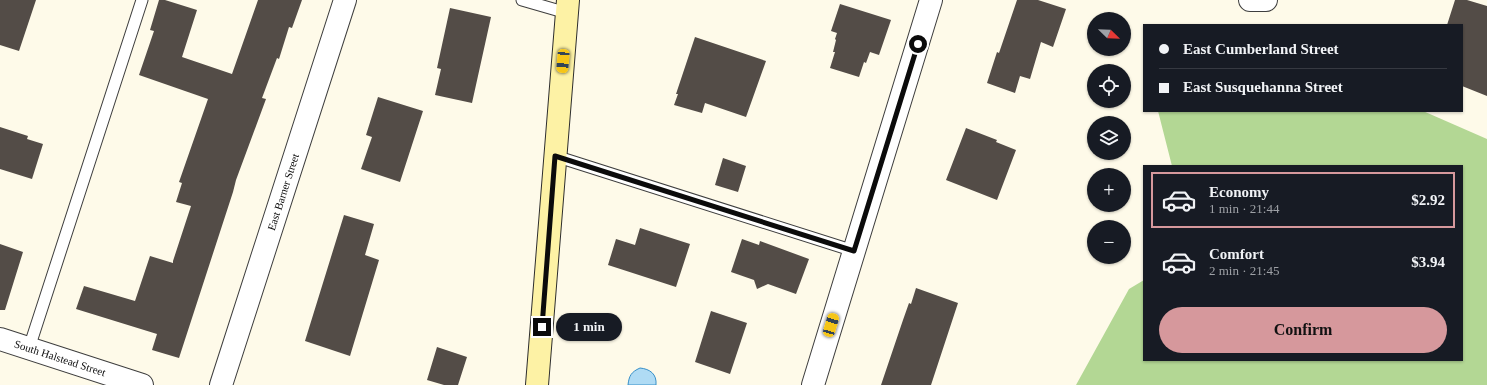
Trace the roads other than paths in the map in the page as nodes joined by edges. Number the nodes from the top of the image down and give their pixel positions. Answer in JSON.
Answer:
{"nodes":[{"id":1,"x":142,"y":0,"type":"edge"},
{"id":2,"x":345,"y":0,"type":"edge"},
{"id":3,"x":522,"y":0,"type":"edge"},
{"id":4,"x":932,"y":0,"type":"edge"},
{"id":5,"x":1250,"y":0,"type":"edge"},
{"id":6,"x":1266,"y":0,"type":"edge"},
{"id":7,"x":568,"y":7,"type":"edge"},
{"id":8,"x":555,"y":156,"type":"junction"},
{"id":9,"x":854,"y":251,"type":"junction"},
{"id":10,"x":0,"y":339,"type":"edge"},
{"id":11,"x":29,"y":348,"type":"junction"},
{"id":12,"x":142,"y":385,"type":"edge"},
{"id":13,"x":221,"y":385,"type":"edge"},
{"id":14,"x":537,"y":385,"type":"edge"},
{"id":15,"x":813,"y":385,"type":"edge"}],
"edges":[{"from":1,"to":11,"type":"lane"},
{"from":2,"to":13,"type":"street","name":"East Barner Street"},
{"from":3,"to":7,"type":"lane"},
{"from":4,"to":9,"type":"street"},
{"from":5,"to":6,"type":"street"},
{"from":7,"to":8,"type":"main road"},
{"from":8,"to":9,"type":"lane"},
{"from":8,"to":14,"type":"main road"},
{"from":9,"to":15,"type":"street"},
{"from":10,"to":11,"type":"street","name":"South Halstead Street"},
{"from":11,"to":12,"type":"street","name":"South Halstead Street"}]}
